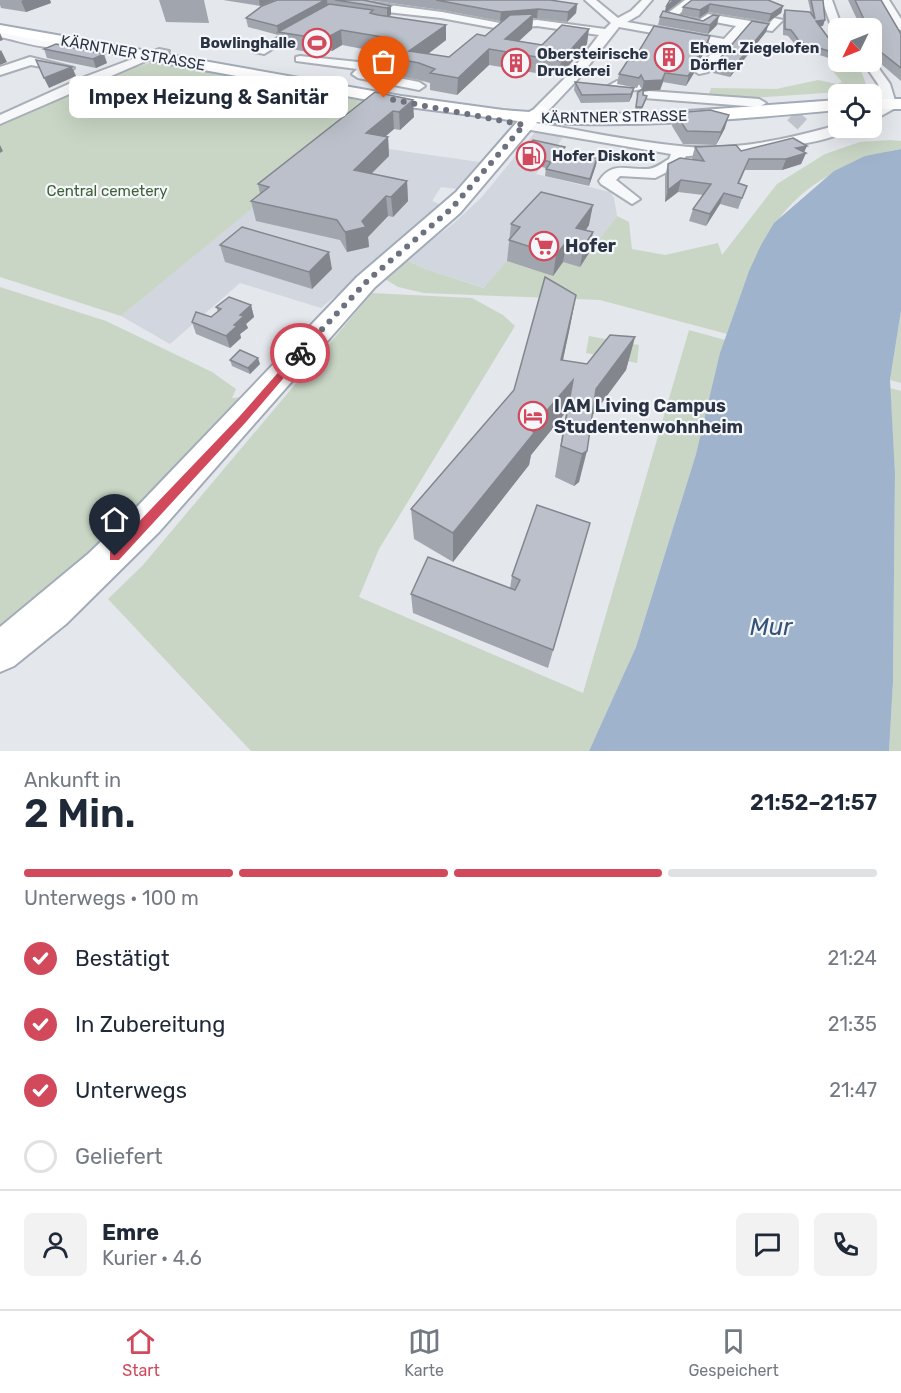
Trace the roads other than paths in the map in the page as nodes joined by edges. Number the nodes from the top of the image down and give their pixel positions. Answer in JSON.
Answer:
{"nodes":[{"id":1,"x":336,"y":0,"type":"edge"},
{"id":2,"x":576,"y":0,"type":"edge"},
{"id":3,"x":590,"y":0,"type":"edge"},
{"id":4,"x":647,"y":0,"type":"edge"},
{"id":5,"x":691,"y":0,"type":"edge"},
{"id":6,"x":827,"y":0,"type":"edge"},
{"id":7,"x":884,"y":0,"type":"edge"},
{"id":8,"x":606,"y":11,"type":"junction"},
{"id":9,"x":652,"y":16,"type":"junction"},
{"id":10,"x":359,"y":17,"type":"edge"},
{"id":11,"x":833,"y":18,"type":"edge"},
{"id":12,"x":778,"y":20,"type":"edge"},
{"id":13,"x":315,"y":21,"type":"edge"},
{"id":14,"x":384,"y":21,"type":"edge"},
{"id":15,"x":0,"y":22,"type":"edge"},
{"id":16,"x":617,"y":23,"type":"junction"},
{"id":17,"x":740,"y":27,"type":"junction"},
{"id":18,"x":901,"y":27,"type":"edge"},
{"id":19,"x":0,"y":29,"type":"edge"},
{"id":20,"x":0,"y":34,"type":"edge"},
{"id":21,"x":608,"y":36,"type":"junction"},
{"id":22,"x":70,"y":43,"type":"junction"},
{"id":23,"x":725,"y":43,"type":"junction"},
{"id":24,"x":260,"y":52,"type":"dead end"},
{"id":25,"x":157,"y":54,"type":"junction"},
{"id":26,"x":0,"y":57,"type":"edge"},
{"id":27,"x":300,"y":59,"type":"dead end"},
{"id":28,"x":23,"y":61,"type":"junction"},
{"id":29,"x":342,"y":63,"type":"junction"},
{"id":30,"x":699,"y":70,"type":"edge"},
{"id":31,"x":0,"y":71,"type":"edge"},
{"id":32,"x":876,"y":72,"type":"edge"},
{"id":33,"x":101,"y":75,"type":"junction"},
{"id":34,"x":326,"y":80,"type":"junction"},
{"id":35,"x":567,"y":83,"type":"junction"},
{"id":36,"x":419,"y":86,"type":"dead end"},
{"id":37,"x":828,"y":99,"type":"edge"},
{"id":38,"x":890,"y":100,"type":"edge"},
{"id":39,"x":828,"y":105,"type":"edge"},
{"id":40,"x":764,"y":106,"type":"junction"},
{"id":41,"x":882,"y":112,"type":"edge"},
{"id":42,"x":792,"y":116,"type":"tunnel mouth"},
{"id":43,"x":532,"y":118,"type":"junction"},
{"id":44,"x":0,"y":120,"type":"edge"},
{"id":45,"x":804,"y":126,"type":"tunnel mouth"},
{"id":46,"x":828,"y":132,"type":"edge"},
{"id":47,"x":821,"y":134,"type":"junction"},
{"id":48,"x":680,"y":151,"type":"junction"},
{"id":49,"x":632,"y":199,"type":"dead end"},
{"id":50,"x":0,"y":651,"type":"edge"}],
"edges":[{"from":1,"to":21,"type":"street"},
{"from":2,"to":8,"type":"street"},
{"from":3,"to":8,"type":"street"},
{"from":4,"to":9,"type":"street"},
{"from":5,"to":9,"type":"street"},
{"from":6,"to":11,"type":"street"},
{"from":7,"to":18,"type":"street"},
{"from":8,"to":16,"type":"street"},
{"from":9,"to":16,"type":"street"},
{"from":9,"to":17,"type":"street"},
{"from":10,"to":14,"type":"street"},
{"from":12,"to":17,"type":"street"},
{"from":13,"to":24,"type":"street"},
{"from":15,"to":25,"type":"main road","name":"KÄRNTNER STRASSE"},
{"from":16,"to":21,"type":"street"},
{"from":16,"to":23,"type":"street"},
{"from":17,"to":23,"type":"street"},
{"from":19,"to":22,"type":"main road","name":"KÄRNTNER STRASSE"},
{"from":20,"to":22,"type":"street"},
{"from":21,"to":35,"type":"street"},
{"from":22,"to":25,"type":"main road","name":"KÄRNTNER STRASSE"},
{"from":23,"to":30,"type":"street"},
{"from":25,"to":33,"type":"street"},
{"from":25,"to":34,"type":"main road","name":"KÄRNTNER STRASSE"},
{"from":25,"to":43,"type":"main road","name":"KÄRNTNER STRASSE"},
{"from":26,"to":28,"type":"street"},
{"from":27,"to":29,"type":"street"},
{"from":28,"to":31,"type":"street"},
{"from":28,"to":33,"type":"street"},
{"from":29,"to":34,"type":"street"},
{"from":29,"to":36,"type":"street"},
{"from":32,"to":38,"type":"street"},
{"from":33,"to":44,"type":"street"},
{"from":34,"to":43,"type":"main road","name":"KÄRNTNER STRASSE"},
{"from":35,"to":40,"type":"street"},
{"from":35,"to":43,"type":"street"},
{"from":37,"to":40,"type":"main road","name":"KÄRNTNER STRASSE"},
{"from":38,"to":41,"type":"street"},
{"from":39,"to":40,"type":"main road","name":"KÄRNTNER STRASSE"},
{"from":40,"to":42,"type":"street"},
{"from":40,"to":43,"type":"main road","name":"KÄRNTNER STRASSE"},
{"from":43,"to":48,"type":"street","name":"KÄRNTNER STRASSE"},
{"from":43,"to":50,"type":"main road"},
{"from":45,"to":47,"type":"street"},
{"from":46,"to":47,"type":"street","name":"KÄRNTNER STRASSE"},
{"from":47,"to":48,"type":"street","name":"KÄRNTNER STRASSE"},
{"from":48,"to":49,"type":"street"}]}
